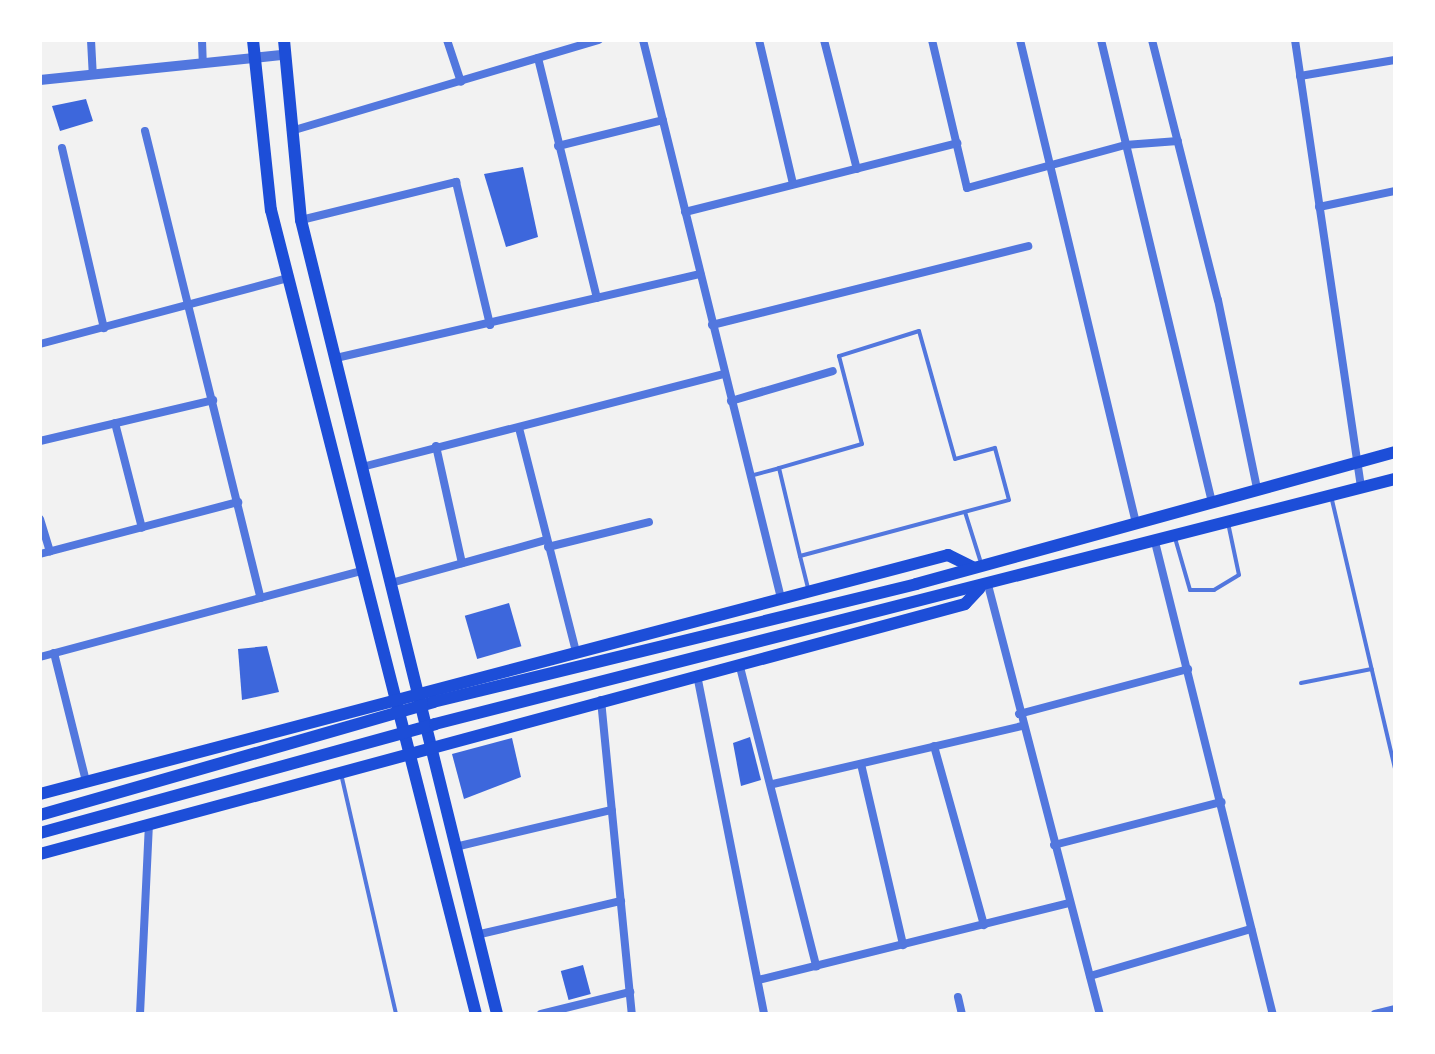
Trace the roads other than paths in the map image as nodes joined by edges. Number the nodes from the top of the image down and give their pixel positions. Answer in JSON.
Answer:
{"nodes":[{"id":1,"x":91,"y":40,"type":"edge"},
{"id":2,"x":202,"y":40,"type":"edge"},
{"id":3,"x":253,"y":40,"type":"edge"},
{"id":4,"x":284,"y":40,"type":"edge"},
{"id":5,"x":448,"y":40,"type":"edge"},
{"id":6,"x":551,"y":40,"type":"edge"},
{"id":7,"x":598,"y":40,"type":"edge"},
{"id":8,"x":642,"y":40,"type":"edge"},
{"id":9,"x":758,"y":40,"type":"edge"},
{"id":10,"x":824,"y":40,"type":"edge"},
{"id":11,"x":932,"y":40,"type":"edge"},
{"id":12,"x":1020,"y":40,"type":"edge"},
{"id":13,"x":1100,"y":40,"type":"edge"},
{"id":14,"x":1152,"y":40,"type":"edge"},
{"id":15,"x":1295,"y":40,"type":"edge"},
{"id":16,"x":554,"y":52,"type":"junction"},
{"id":17,"x":284,"y":55,"type":"junction"},
{"id":18,"x":254,"y":58,"type":"junction"},
{"id":19,"x":538,"y":58,"type":"junction"},
{"id":20,"x":1395,"y":60,"type":"edge"},
{"id":21,"x":203,"y":63,"type":"junction"},
{"id":22,"x":93,"y":74,"type":"junction"},
{"id":23,"x":1300,"y":76,"type":"junction"},
{"id":24,"x":40,"y":80,"type":"edge"},
{"id":25,"x":461,"y":82,"type":"junction"},
{"id":26,"x":663,"y":120,"type":"junction"},
{"id":27,"x":146,"y":131,"type":"dead end"},
{"id":28,"x":290,"y":131,"type":"junction"},
{"id":29,"x":1178,"y":141,"type":"junction"},
{"id":30,"x":957,"y":144,"type":"junction"},
{"id":31,"x":1125,"y":145,"type":"junction"},
{"id":32,"x":558,"y":146,"type":"junction"},
{"id":33,"x":62,"y":148,"type":"dead end"},
{"id":34,"x":1051,"y":165,"type":"junction"},
{"id":35,"x":856,"y":168,"type":"junction"},
{"id":36,"x":793,"y":184,"type":"junction"},
{"id":37,"x":1395,"y":191,"type":"edge"},
{"id":38,"x":1320,"y":206,"type":"junction"},
{"id":39,"x":685,"y":212,"type":"junction"},
{"id":40,"x":302,"y":220,"type":"junction"},
{"id":41,"x":1028,"y":246,"type":"dead end"},
{"id":42,"x":700,"y":274,"type":"junction"},
{"id":43,"x":288,"y":278,"type":"junction"},
{"id":44,"x":597,"y":298,"type":"junction"},
{"id":45,"x":190,"y":306,"type":"junction"},
{"id":46,"x":490,"y":325,"type":"junction"},
{"id":47,"x":712,"y":325,"type":"junction"},
{"id":48,"x":104,"y":328,"type":"junction"},
{"id":49,"x":40,"y":344,"type":"edge"},
{"id":50,"x":336,"y":358,"type":"junction"},
{"id":51,"x":838,"y":370,"type":"junction"},
{"id":52,"x":724,"y":374,"type":"junction"},
{"id":53,"x":212,"y":400,"type":"junction"},
{"id":54,"x":730,"y":401,"type":"junction"},
{"id":55,"x":115,"y":423,"type":"junction"},
{"id":56,"x":519,"y":428,"type":"junction"},
{"id":57,"x":40,"y":441,"type":"edge"},
{"id":58,"x":436,"y":446,"type":"junction"},
{"id":59,"x":1395,"y":452,"type":"edge"},
{"id":60,"x":1357,"y":462,"type":"junction"},
{"id":61,"x":362,"y":467,"type":"junction"},
{"id":62,"x":779,"y":468,"type":"junction"},
{"id":63,"x":750,"y":476,"type":"junction"},
{"id":64,"x":1395,"y":479,"type":"edge"},
{"id":65,"x":1361,"y":488,"type":"junction"},
{"id":66,"x":1257,"y":489,"type":"junction"},
{"id":67,"x":1332,"y":496,"type":"junction"},
{"id":68,"x":1212,"y":501,"type":"junction"},
{"id":69,"x":238,"y":502,"type":"junction"},
{"id":70,"x":965,"y":512,"type":"junction"},
{"id":71,"x":40,"y":518,"type":"edge"},
{"id":72,"x":649,"y":522,"type":"dead end"},
{"id":73,"x":1136,"y":522,"type":"junction"},
{"id":74,"x":1228,"y":523,"type":"junction"},
{"id":75,"x":142,"y":528,"type":"junction"},
{"id":76,"x":1174,"y":537,"type":"junction"},
{"id":77,"x":1155,"y":542,"type":"junction"},
{"id":78,"x":547,"y":543,"type":"junction"},
{"id":79,"x":45,"y":552,"type":"edge"},
{"id":80,"x":800,"y":556,"type":"junction"},
{"id":81,"x":462,"y":563,"type":"junction"},
{"id":82,"x":977,"y":566,"type":"junction"},
{"id":83,"x":361,"y":571,"type":"junction"},
{"id":84,"x":390,"y":583,"type":"junction"},
{"id":85,"x":985,"y":586,"type":"junction"},
{"id":86,"x":809,"y":591,"type":"junction"},
{"id":87,"x":261,"y":598,"type":"junction"},
{"id":88,"x":781,"y":598,"type":"junction"},
{"id":89,"x":645,"y":633,"type":"junction"},
{"id":90,"x":576,"y":651,"type":"junction"},
{"id":91,"x":54,"y":653,"type":"junction"},
{"id":92,"x":40,"y":657,"type":"edge"},
{"id":93,"x":740,"y":667,"type":"junction"},
{"id":94,"x":1188,"y":670,"type":"junction"},
{"id":95,"x":1372,"y":670,"type":"junction"},
{"id":96,"x":697,"y":675,"type":"junction"},
{"id":97,"x":1301,"y":683,"type":"dead end"},
{"id":98,"x":659,"y":685,"type":"junction"},
{"id":99,"x":419,"y":691,"type":"junction"},
{"id":100,"x":394,"y":697,"type":"junction"},
{"id":101,"x":601,"y":700,"type":"junction"},
{"id":102,"x":1019,"y":714,"type":"junction"},
{"id":103,"x":1022,"y":726,"type":"junction"},
{"id":104,"x":240,"y":739,"type":"junction"},
{"id":105,"x":432,"y":745,"type":"junction"},
{"id":106,"x":934,"y":746,"type":"junction"},
{"id":107,"x":406,"y":751,"type":"junction"},
{"id":108,"x":861,"y":764,"type":"junction"},
{"id":109,"x":1395,"y":768,"type":"edge"},
{"id":110,"x":342,"y":773,"type":"junction"},
{"id":111,"x":86,"y":781,"type":"junction"},
{"id":112,"x":773,"y":784,"type":"junction"},
{"id":113,"x":40,"y":794,"type":"edge"},
{"id":114,"x":255,"y":796,"type":"junction"},
{"id":115,"x":1222,"y":802,"type":"junction"},
{"id":116,"x":612,"y":810,"type":"junction"},
{"id":117,"x":40,"y":816,"type":"edge"},
{"id":118,"x":149,"y":824,"type":"junction"},
{"id":119,"x":40,"y":833,"type":"edge"},
{"id":120,"x":1054,"y":845,"type":"junction"},
{"id":121,"x":455,"y":847,"type":"junction"},
{"id":122,"x":40,"y":854,"type":"edge"},
{"id":123,"x":621,"y":901,"type":"junction"},
{"id":124,"x":1070,"y":904,"type":"junction"},
{"id":125,"x":984,"y":924,"type":"junction"},
{"id":126,"x":1252,"y":928,"type":"junction"},
{"id":127,"x":476,"y":935,"type":"junction"},
{"id":128,"x":903,"y":945,"type":"junction"},
{"id":129,"x":816,"y":966,"type":"junction"},
{"id":130,"x":1090,"y":976,"type":"junction"},
{"id":131,"x":758,"y":980,"type":"junction"},
{"id":132,"x":630,"y":992,"type":"junction"},
{"id":133,"x":958,"y":997,"type":"dead end"},
{"id":134,"x":1395,"y":1009,"type":"edge"},
{"id":135,"x":140,"y":1014,"type":"edge"},
{"id":136,"x":396,"y":1014,"type":"edge"},
{"id":137,"x":476,"y":1014,"type":"edge"},
{"id":138,"x":497,"y":1014,"type":"edge"},
{"id":139,"x":541,"y":1014,"type":"edge"},
{"id":140,"x":632,"y":1014,"type":"edge"},
{"id":141,"x":764,"y":1014,"type":"edge"},
{"id":142,"x":962,"y":1014,"type":"edge"},
{"id":143,"x":1100,"y":1014,"type":"edge"},
{"id":144,"x":1273,"y":1014,"type":"edge"},
{"id":145,"x":1375,"y":1014,"type":"edge"}],
"edges":[{"from":1,"to":22,"type":"street"},
{"from":2,"to":21,"type":"street"},
{"from":3,"to":18,"type":"main road"},
{"from":4,"to":17,"type":"main road"},
{"from":5,"to":25,"type":"street"},
{"from":6,"to":16,"type":"street"},
{"from":7,"to":16,"type":"street"},
{"from":8,"to":26,"type":"street"},
{"from":9,"to":36,"type":"street"},
{"from":10,"to":35,"type":"street"},
{"from":11,"to":30,"type":"street"},
{"from":12,"to":34,"type":"street"},
{"from":13,"to":31,"type":"street"},
{"from":14,"to":29,"type":"street"},
{"from":15,"to":23,"type":"street"},
{"from":16,"to":19,"type":"street"},
{"from":17,"to":18,"type":"street"},
{"from":17,"to":28,"type":"main road"},
{"from":18,"to":21,"type":"street"},
{"from":18,"to":43,"type":"main road"},
{"from":19,"to":25,"type":"street"},
{"from":19,"to":32,"type":"street"},
{"from":20,"to":23,"type":"street"},
{"from":21,"to":22,"type":"street"},
{"from":22,"to":24,"type":"street"},
{"from":23,"to":38,"type":"street"},
{"from":25,"to":28,"type":"street"},
{"from":26,"to":32,"type":"street"},
{"from":26,"to":39,"type":"street"},
{"from":27,"to":45,"type":"street"},
{"from":28,"to":40,"type":"main road"},
{"from":29,"to":31,"type":"street"},
{"from":29,"to":66,"type":"street"},
{"from":30,"to":34,"type":"street"},
{"from":30,"to":35,"type":"street"},
{"from":31,"to":34,"type":"street"},
{"from":31,"to":68,"type":"street"},
{"from":32,"to":44,"type":"street"},
{"from":33,"to":48,"type":"street"},
{"from":34,"to":73,"type":"street"},
{"from":35,"to":36,"type":"street"},
{"from":36,"to":39,"type":"street"},
{"from":37,"to":38,"type":"street"},
{"from":38,"to":60,"type":"street"},
{"from":39,"to":42,"type":"street"},
{"from":40,"to":46,"type":"street"},
{"from":40,"to":50,"type":"main road"},
{"from":41,"to":47,"type":"street"},
{"from":42,"to":44,"type":"street"},
{"from":42,"to":47,"type":"street"},
{"from":43,"to":45,"type":"street"},
{"from":43,"to":83,"type":"main road"},
{"from":44,"to":46,"type":"street"},
{"from":45,"to":48,"type":"street"},
{"from":45,"to":53,"type":"street"},
{"from":46,"to":50,"type":"street"},
{"from":47,"to":52,"type":"street"},
{"from":48,"to":49,"type":"street"},
{"from":50,"to":61,"type":"main road"},
{"from":51,"to":54,"type":"street"},
{"from":51,"to":62,"type":"lane"},
{"from":51,"to":70,"type":"lane"},
{"from":52,"to":54,"type":"street"},
{"from":52,"to":56,"type":"street"},
{"from":53,"to":55,"type":"street"},
{"from":53,"to":69,"type":"street"},
{"from":54,"to":63,"type":"street"},
{"from":55,"to":57,"type":"street"},
{"from":55,"to":75,"type":"street"},
{"from":56,"to":58,"type":"street"},
{"from":56,"to":78,"type":"street"},
{"from":58,"to":61,"type":"street"},
{"from":58,"to":81,"type":"street"},
{"from":59,"to":60,"type":"main road"},
{"from":60,"to":65,"type":"street"},
{"from":60,"to":66,"type":"main road"},
{"from":61,"to":84,"type":"main road"},
{"from":62,"to":63,"type":"lane"},
{"from":62,"to":80,"type":"lane"},
{"from":63,"to":88,"type":"street"},
{"from":64,"to":65,"type":"main road"},
{"from":65,"to":67,"type":"main road"},
{"from":66,"to":68,"type":"main road"},
{"from":67,"to":74,"type":"main road"},
{"from":67,"to":95,"type":"lane"},
{"from":68,"to":73,"type":"main road"},
{"from":69,"to":75,"type":"street"},
{"from":69,"to":87,"type":"street"},
{"from":70,"to":80,"type":"lane"},
{"from":70,"to":82,"type":"lane"},
{"from":71,"to":79,"type":"street"},
{"from":72,"to":78,"type":"street"},
{"from":73,"to":82,"type":"main road"},
{"from":74,"to":76,"type":"main road"},
{"from":74,"to":76,"type":"lane"},
{"from":75,"to":79,"type":"street"},
{"from":76,"to":77,"type":"main road"},
{"from":77,"to":85,"type":"main road"},
{"from":77,"to":94,"type":"street"},
{"from":78,"to":81,"type":"street"},
{"from":78,"to":90,"type":"street"},
{"from":80,"to":86,"type":"lane"},
{"from":81,"to":84,"type":"street"},
{"from":82,"to":86,"type":"main road"},
{"from":82,"to":117,"type":"main road"},
{"from":83,"to":87,"type":"street"},
{"from":83,"to":100,"type":"main road"},
{"from":84,"to":99,"type":"main road"},
{"from":85,"to":93,"type":"main road"},
{"from":85,"to":102,"type":"street"},
{"from":85,"to":119,"type":"main road"},
{"from":86,"to":88,"type":"main road"},
{"from":87,"to":91,"type":"street"},
{"from":88,"to":89,"type":"main road"},
{"from":89,"to":90,"type":"main road"},
{"from":89,"to":98,"type":"main road"},
{"from":90,"to":99,"type":"main road"},
{"from":91,"to":92,"type":"street"},
{"from":91,"to":111,"type":"street"},
{"from":93,"to":96,"type":"main road"},
{"from":93,"to":112,"type":"street"},
{"from":94,"to":102,"type":"street"},
{"from":94,"to":115,"type":"street"},
{"from":95,"to":97,"type":"lane"},
{"from":95,"to":109,"type":"lane"},
{"from":96,"to":98,"type":"main road"},
{"from":96,"to":131,"type":"street"},
{"from":98,"to":101,"type":"main road"},
{"from":99,"to":100,"type":"main road"},
{"from":99,"to":105,"type":"main road"},
{"from":100,"to":104,"type":"main road"},
{"from":100,"to":107,"type":"main road"},
{"from":101,"to":105,"type":"main road"},
{"from":101,"to":116,"type":"street"},
{"from":102,"to":103,"type":"street"},
{"from":103,"to":106,"type":"street"},
{"from":103,"to":120,"type":"street"},
{"from":104,"to":111,"type":"main road"},
{"from":104,"to":114,"type":"main road"},
{"from":105,"to":107,"type":"main road"},
{"from":105,"to":121,"type":"main road"},
{"from":106,"to":108,"type":"street"},
{"from":106,"to":125,"type":"street"},
{"from":107,"to":110,"type":"main road"},
{"from":107,"to":137,"type":"main road"},
{"from":108,"to":112,"type":"street"},
{"from":108,"to":128,"type":"street"},
{"from":110,"to":114,"type":"main road"},
{"from":110,"to":136,"type":"lane"},
{"from":111,"to":113,"type":"main road"},
{"from":112,"to":129,"type":"street"},
{"from":114,"to":118,"type":"main road"},
{"from":115,"to":120,"type":"street"},
{"from":115,"to":126,"type":"street"},
{"from":116,"to":121,"type":"street"},
{"from":116,"to":123,"type":"street"},
{"from":118,"to":122,"type":"main road"},
{"from":118,"to":135,"type":"street"},
{"from":120,"to":124,"type":"street"},
{"from":121,"to":127,"type":"main road"},
{"from":123,"to":127,"type":"street"},
{"from":123,"to":132,"type":"street"},
{"from":124,"to":125,"type":"street"},
{"from":124,"to":130,"type":"street"},
{"from":125,"to":128,"type":"street"},
{"from":126,"to":130,"type":"street"},
{"from":126,"to":144,"type":"street"},
{"from":127,"to":138,"type":"main road"},
{"from":128,"to":129,"type":"street"},
{"from":129,"to":131,"type":"street"},
{"from":130,"to":143,"type":"street"},
{"from":131,"to":141,"type":"street"},
{"from":132,"to":139,"type":"street"},
{"from":132,"to":140,"type":"street"},
{"from":133,"to":142,"type":"street"},
{"from":134,"to":145,"type":"street"}]}
